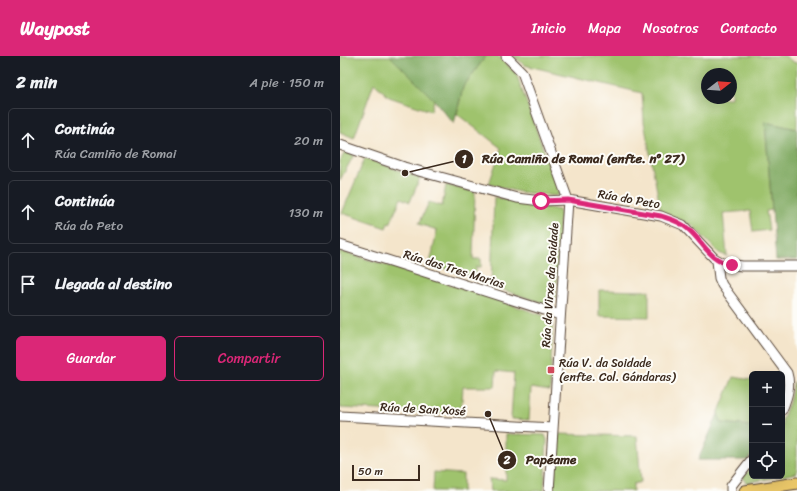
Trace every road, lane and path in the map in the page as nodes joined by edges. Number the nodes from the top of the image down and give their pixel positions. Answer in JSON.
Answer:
{"nodes":[{"id":1,"x":506,"y":56,"type":"edge"},
{"id":2,"x":340,"y":145,"type":"edge"},
{"id":3,"x":568,"y":200,"type":"junction"},
{"id":4,"x":340,"y":245,"type":"edge"},
{"id":5,"x":717,"y":260,"type":"junction"},
{"id":6,"x":797,"y":266,"type":"edge"},
{"id":7,"x":560,"y":315,"type":"junction"},
{"id":8,"x":783,"y":407,"type":"edge"},
{"id":9,"x":340,"y":416,"type":"edge"},
{"id":10,"x":553,"y":428,"type":"junction"},
{"id":11,"x":749,"y":463,"type":"edge"},
{"id":12,"x":797,"y":483,"type":"edge"},
{"id":13,"x":784,"y":488,"type":"edge"},
{"id":14,"x":549,"y":491,"type":"edge"},
{"id":15,"x":731,"y":491,"type":"edge"},
{"id":16,"x":746,"y":491,"type":"edge"}],
"edges":[{"from":1,"to":3,"type":"street"},
{"from":2,"to":3,"type":"street","name":"Rúa do Peto"},
{"from":3,"to":5,"type":"street","name":"Rúa do Peto"},
{"from":3,"to":7,"type":"street","name":"Rúa da Virxe da Soidade"},
{"from":4,"to":7,"type":"street","name":"Rúa das Tres Marias"},
{"from":5,"to":6,"type":"street"},
{"from":5,"to":8,"type":"street"},
{"from":7,"to":10,"type":"street","name":"Rúa da Virxe da Soidade"},
{"from":9,"to":10,"type":"street","name":"Rúa de San Xosé"},
{"from":10,"to":14,"type":"street","name":"Rúa da Virxe da Soidade"},
{"from":11,"to":15,"type":"street"},
{"from":12,"to":13,"type":"main road"},
{"from":13,"to":16,"type":"main road"}]}
